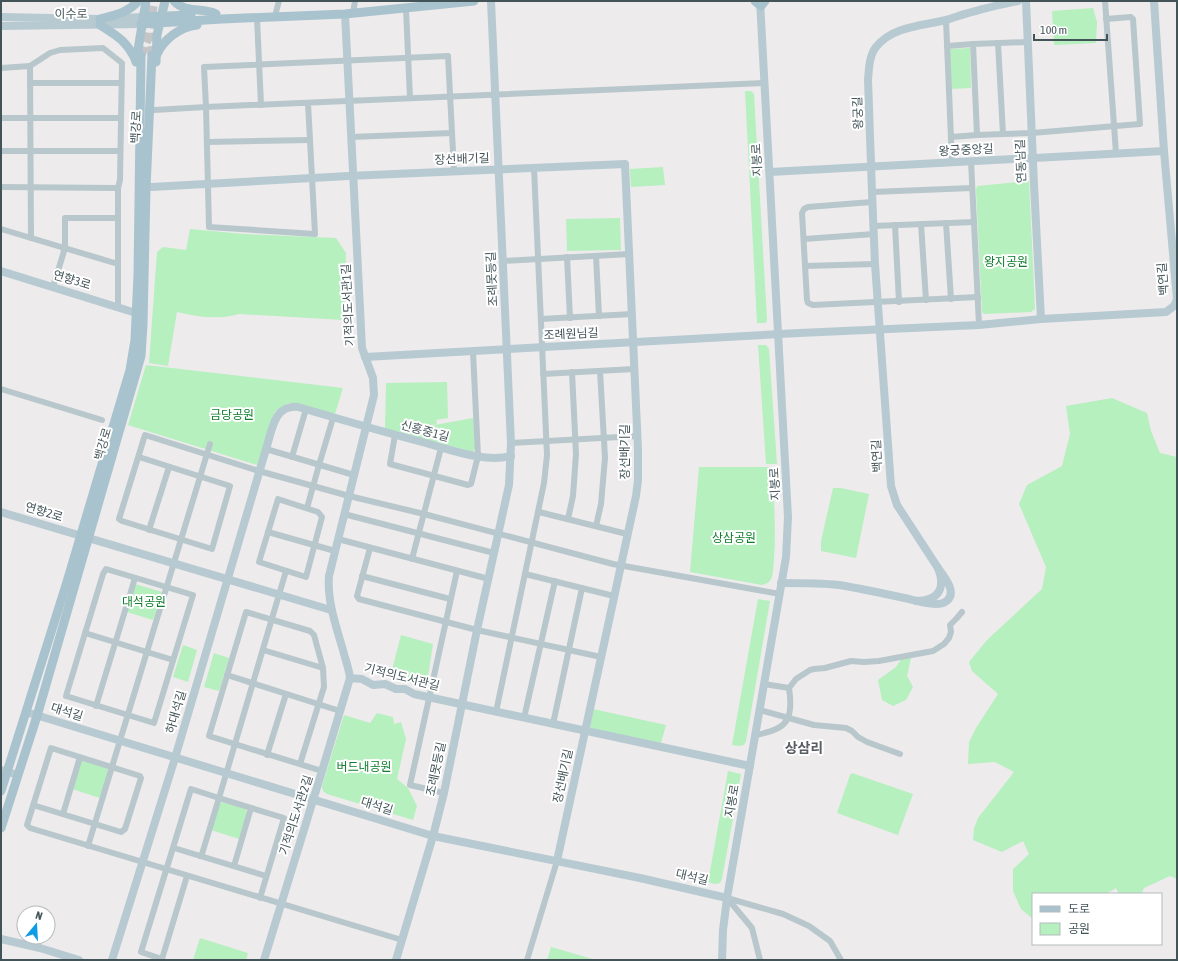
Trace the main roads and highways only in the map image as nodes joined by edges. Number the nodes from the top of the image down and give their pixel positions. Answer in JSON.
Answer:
{"nodes":[{"id":1,"x":138,"y":1,"type":"edge"},
{"id":2,"x":146,"y":1,"type":"edge"},
{"id":3,"x":165,"y":1,"type":"edge"},
{"id":4,"x":174,"y":1,"type":"edge"},
{"id":5,"x":428,"y":1,"type":"edge"},
{"id":6,"x":474,"y":1,"type":"edge"},
{"id":7,"x":352,"y":9,"type":"edge"},
{"id":8,"x":216,"y":17,"type":"junction"},
{"id":9,"x":160,"y":20,"type":"junction"},
{"id":10,"x":142,"y":21,"type":"junction"},
{"id":11,"x":138,"y":55,"type":"junction"},
{"id":12,"x":154,"y":55,"type":"junction"},
{"id":13,"x":141,"y":275,"type":"junction"},
{"id":14,"x":85,"y":537,"type":"junction"},
{"id":15,"x":4,"y":771,"type":"edge"},
{"id":16,"x":1,"y":791,"type":"edge"},
{"id":17,"x":1,"y":828,"type":"edge"}],
"edges":[{"from":1,"to":11,"type":"main road"},
{"from":2,"to":10,"type":"main road"},
{"from":3,"to":9,"type":"main road"},
{"from":4,"to":8,"type":"main road"},
{"from":5,"to":7,"type":"main road"},
{"from":6,"to":7,"type":"main road"},
{"from":7,"to":8,"type":"main road"},
{"from":7,"to":8,"type":"main road"},
{"from":8,"to":9,"type":"main road"},
{"from":8,"to":12,"type":"main road"},
{"from":9,"to":10,"type":"main road"},
{"from":9,"to":12,"type":"main road"},
{"from":10,"to":11,"type":"main road"},
{"from":11,"to":12,"type":"main road"},
{"from":11,"to":13,"type":"main road"},
{"from":12,"to":13,"type":"main road","name":"백강로"},
{"from":12,"to":13,"type":"main road"},
{"from":13,"to":14,"type":"main road","name":"백강로"},
{"from":13,"to":14,"type":"main road","name":"백강로"},
{"from":14,"to":15,"type":"main road","name":"백강로"},
{"from":14,"to":17,"type":"main road","name":"백강로"},
{"from":15,"to":16,"type":"main road","name":"백강로"}]}
